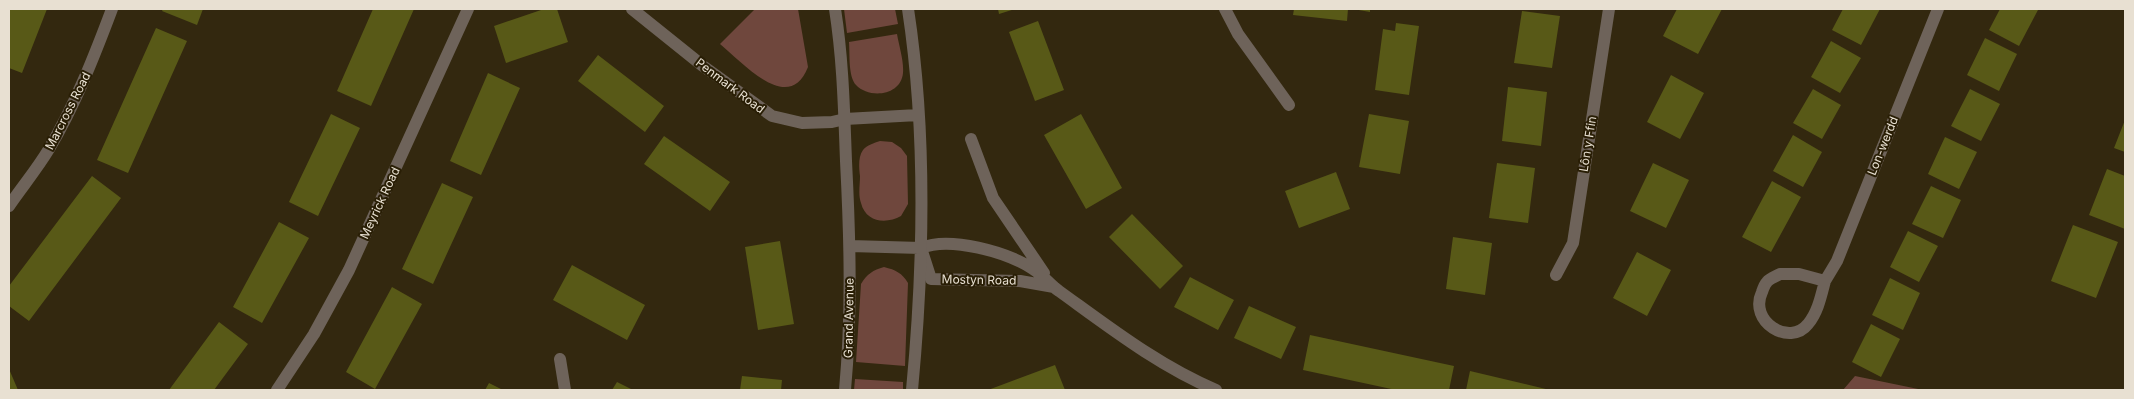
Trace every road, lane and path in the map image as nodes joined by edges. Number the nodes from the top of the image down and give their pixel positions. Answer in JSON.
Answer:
{"nodes":[{"id":1,"x":112,"y":9,"type":"edge"},
{"id":2,"x":468,"y":9,"type":"edge"},
{"id":3,"x":632,"y":9,"type":"edge"},
{"id":4,"x":835,"y":9,"type":"edge"},
{"id":5,"x":908,"y":9,"type":"edge"},
{"id":6,"x":1225,"y":9,"type":"edge"},
{"id":7,"x":1609,"y":9,"type":"edge"},
{"id":8,"x":1938,"y":9,"type":"edge"},
{"id":9,"x":1288,"y":104,"type":"dead end"},
{"id":10,"x":918,"y":115,"type":"junction"},
{"id":11,"x":845,"y":119,"type":"junction"},
{"id":12,"x":971,"y":139,"type":"dead end"},
{"id":13,"x":9,"y":206,"type":"edge"},
{"id":14,"x":850,"y":246,"type":"junction"},
{"id":15,"x":921,"y":248,"type":"junction"},
{"id":16,"x":1556,"y":276,"type":"dead end"},
{"id":17,"x":1825,"y":281,"type":"junction"},
{"id":18,"x":1054,"y":287,"type":"junction"},
{"id":19,"x":560,"y":359,"type":"dead end"},
{"id":20,"x":277,"y":390,"type":"edge"},
{"id":21,"x":565,"y":390,"type":"edge"},
{"id":22,"x":845,"y":390,"type":"edge"},
{"id":23,"x":912,"y":390,"type":"edge"},
{"id":24,"x":1216,"y":390,"type":"edge"}],
"edges":[{"from":1,"to":13,"type":"street","name":"Marcross Road"},
{"from":2,"to":20,"type":"street","name":"Meyrick Road"},
{"from":3,"to":11,"type":"street","name":"Penmark Road"},
{"from":4,"to":11,"type":"street","name":"Grand Avenue"},
{"from":5,"to":10,"type":"street"},
{"from":6,"to":9,"type":"street"},
{"from":7,"to":16,"type":"street","name":"Lôn y Ffin"},
{"from":8,"to":17,"type":"street","name":"Lon-werdd"},
{"from":10,"to":11,"type":"street"},
{"from":10,"to":15,"type":"street"},
{"from":11,"to":14,"type":"street","name":"Grand Avenue"},
{"from":12,"to":18,"type":"street","name":"Mostyn Road"},
{"from":14,"to":15,"type":"street"},
{"from":14,"to":22,"type":"street","name":"Grand Avenue"},
{"from":15,"to":18,"type":"street","name":"Mostyn Road"},
{"from":15,"to":18,"type":"street","name":"Mostyn Road"},
{"from":15,"to":23,"type":"street"},
{"from":17,"to":17,"type":"street"},
{"from":18,"to":24,"type":"street","name":"Mostyn Road"},
{"from":19,"to":21,"type":"street"}]}
